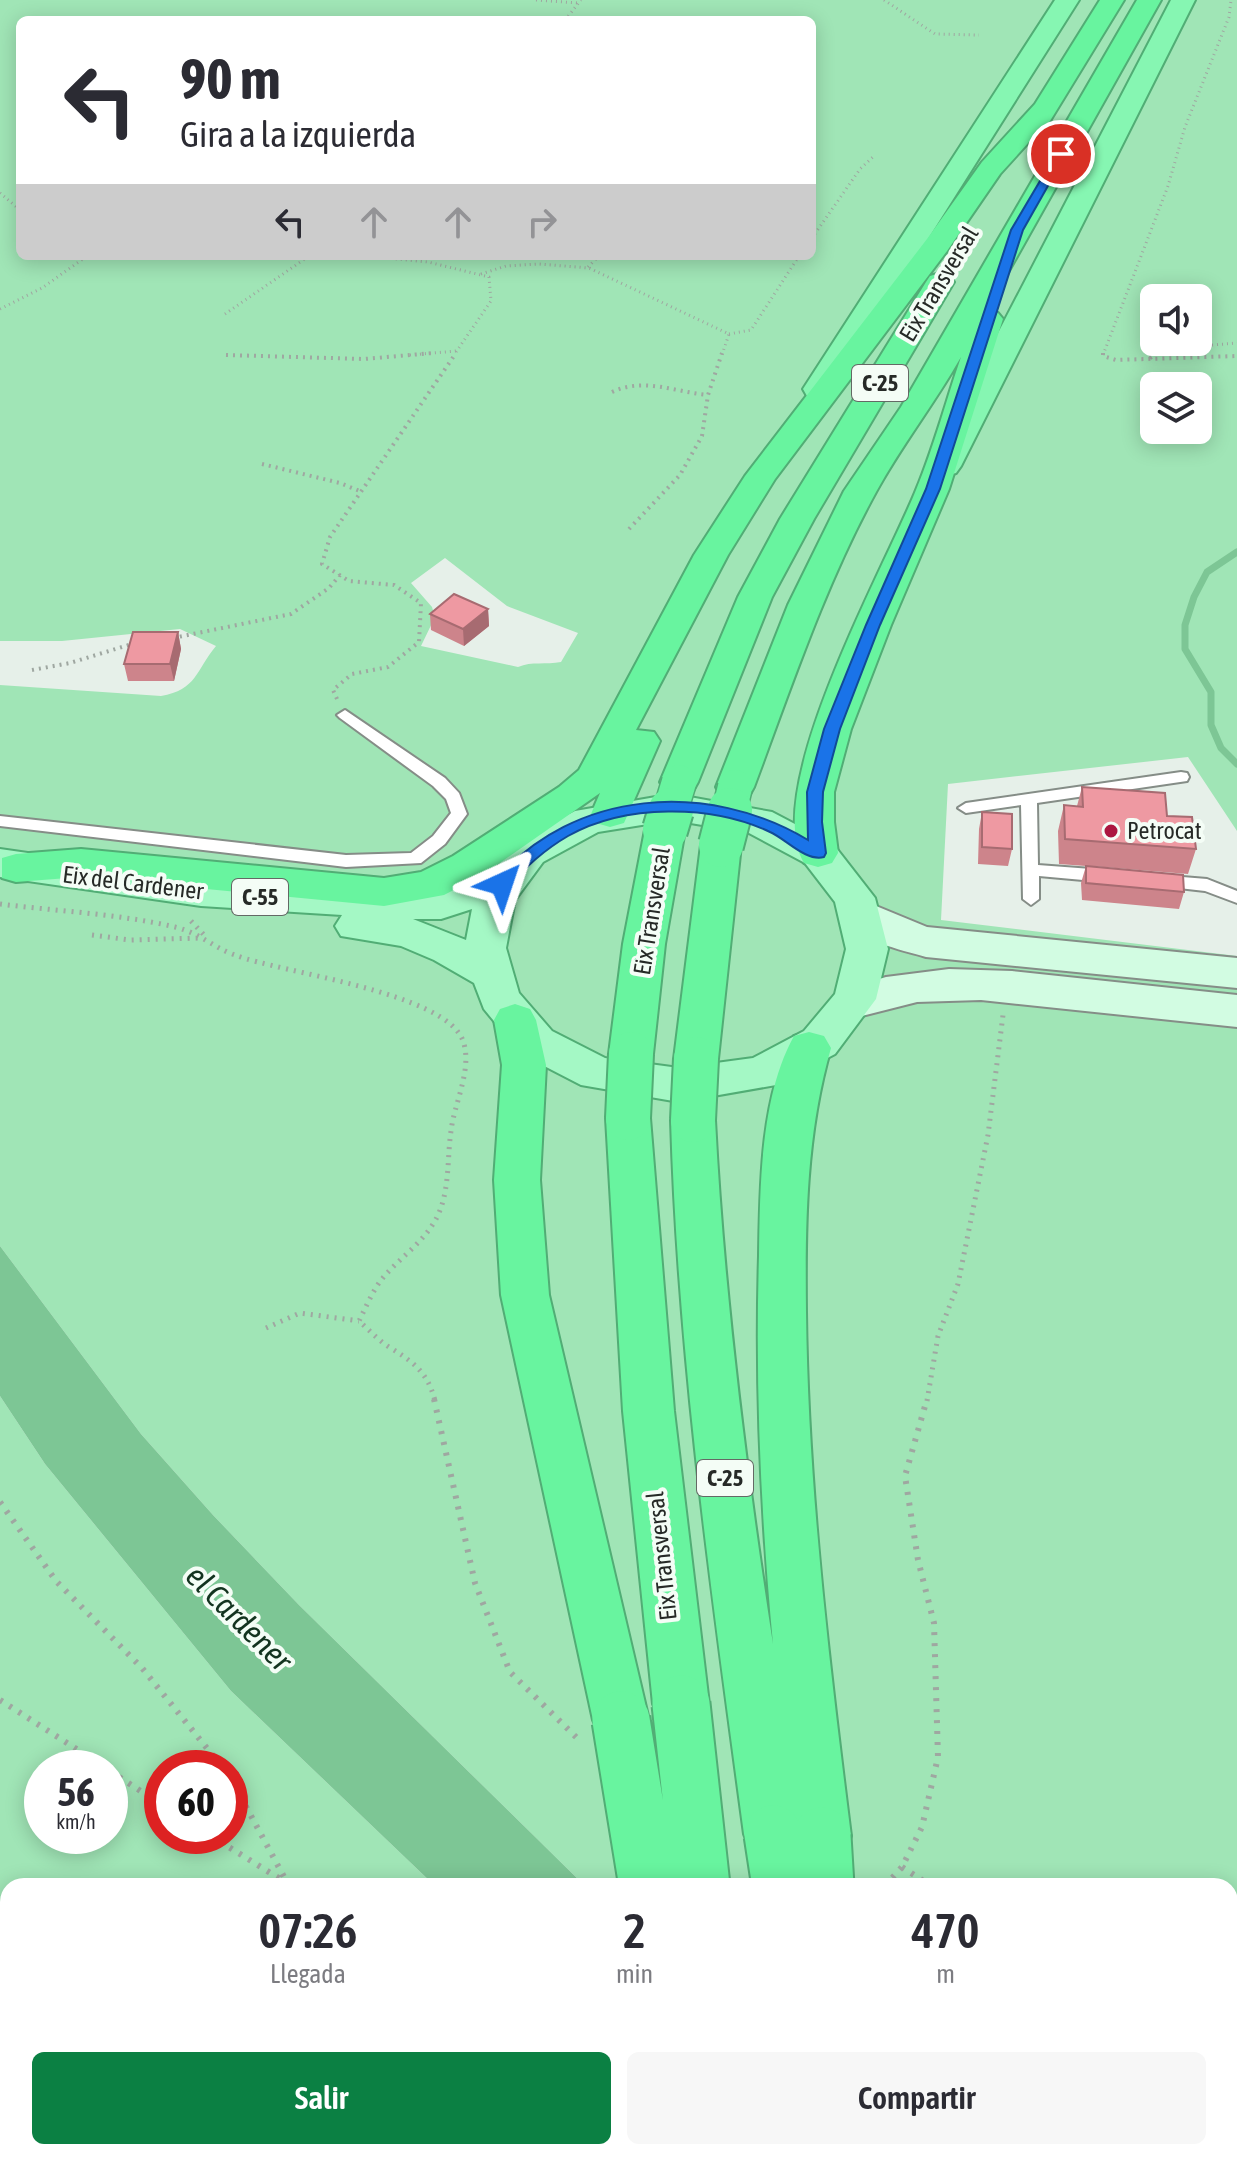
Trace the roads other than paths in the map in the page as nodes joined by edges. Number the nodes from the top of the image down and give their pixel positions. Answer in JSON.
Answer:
{"nodes":[{"id":1,"x":1067,"y":0,"type":"edge"},
{"id":2,"x":1112,"y":0,"type":"edge"},
{"id":3,"x":1149,"y":0,"type":"edge"},
{"id":4,"x":1183,"y":0,"type":"edge"},
{"id":5,"x":1044,"y":109,"type":"junction"},
{"id":6,"x":1017,"y":230,"type":"junction"},
{"id":7,"x":761,"y":476,"type":"junction"},
{"id":8,"x":933,"y":489,"type":"junction"},
{"id":9,"x":664,"y":646,"type":"junction"},
{"id":10,"x":345,"y":715,"type":"road end"},
{"id":11,"x":1181,"y":777,"type":"dead end"},
{"id":12,"x":1029,"y":799,"type":"junction"},
{"id":13,"x":966,"y":808,"type":"dead end"},
{"id":14,"x":610,"y":814,"type":"junction"},
{"id":15,"x":0,"y":821,"type":"edge"},
{"id":16,"x":818,"y":853,"type":"junction"},
{"id":17,"x":1031,"y":870,"type":"junction"},
{"id":18,"x":5,"y":871,"type":"edge"},
{"id":19,"x":502,"y":884,"type":"junction"},
{"id":20,"x":1237,"y":897,"type":"edge"},
{"id":21,"x":1031,"y":899,"type":"dead end"},
{"id":22,"x":864,"y":916,"type":"junction"},
{"id":23,"x":1230,"y":970,"type":"edge"},
{"id":24,"x":487,"y":972,"type":"junction"},
{"id":25,"x":854,"y":1002,"type":"junction"},
{"id":26,"x":1237,"y":1011,"type":"edge"},
{"id":27,"x":515,"y":1020,"type":"junction"},
{"id":28,"x":809,"y":1048,"type":"junction"},
{"id":29,"x":800,"y":1860,"type":"edge"},
{"id":30,"x":646,"y":1878,"type":"edge"},
{"id":31,"x":700,"y":1878,"type":"edge"}],
"edges":[{"from":1,"to":7,"type":"highway"},
{"from":2,"to":5,"type":"highway","name":"Eix Transversal","number":"C-25"},
{"from":3,"to":6,"type":"highway","name":"Eix Transversal","number":"C-25"},
{"from":4,"to":8,"type":"highway"},
{"from":5,"to":7,"type":"highway"},
{"from":5,"to":31,"type":"highway","name":"Eix Transversal","number":"C-25","bridge":true},
{"from":6,"to":8,"type":"highway"},
{"from":6,"to":29,"type":"highway","name":"Eix Transversal","number":"C-25","bridge":true},
{"from":7,"to":9,"type":"highway"},
{"from":8,"to":16,"type":"highway"},
{"from":9,"to":14,"type":"highway"},
{"from":9,"to":18,"type":"highway"},
{"from":10,"to":15,"type":"lane"},
{"from":11,"to":12,"type":"lane"},
{"from":12,"to":13,"type":"lane"},
{"from":12,"to":17,"type":"lane"},
{"from":14,"to":16,"type":"main road","number":"C-55"},
{"from":14,"to":19,"type":"main road","number":"C-55"},
{"from":16,"to":22,"type":"main road","number":"C-55"},
{"from":17,"to":20,"type":"lane"},
{"from":17,"to":21,"type":"lane"},
{"from":18,"to":19,"type":"main road","name":"Eix del Cardener","number":"C-55"},
{"from":18,"to":24,"type":"main road","name":"Eix del Cardener","number":"C-55"},
{"from":19,"to":24,"type":"main road","number":"C-55"},
{"from":22,"to":23,"type":"main road"},
{"from":22,"to":25,"type":"main road","number":"C-55"},
{"from":24,"to":27,"type":"main road","number":"C-55"},
{"from":25,"to":26,"type":"main road"},
{"from":25,"to":28,"type":"main road","number":"C-55"},
{"from":27,"to":28,"type":"main road","number":"C-55"},
{"from":27,"to":30,"type":"highway","bridge":true},
{"from":28,"to":29,"type":"highway"}]}
